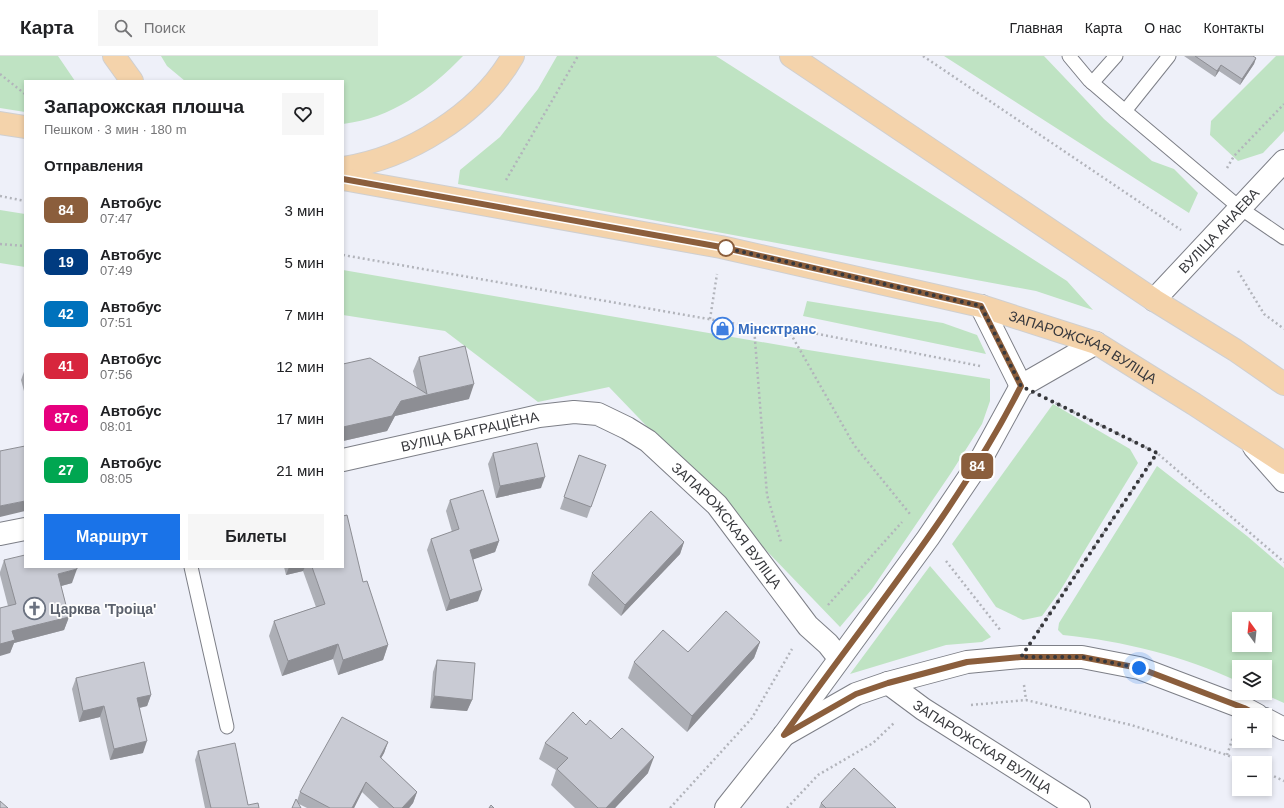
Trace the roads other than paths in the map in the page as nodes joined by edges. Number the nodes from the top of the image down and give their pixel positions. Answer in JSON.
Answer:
{"nodes":[{"id":1,"x":114,"y":56,"type":"edge"},
{"id":2,"x":513,"y":56,"type":"edge"},
{"id":3,"x":791,"y":56,"type":"edge"},
{"id":4,"x":1069,"y":56,"type":"edge"},
{"id":5,"x":1116,"y":56,"type":"edge"},
{"id":6,"x":1169,"y":56,"type":"edge"},
{"id":7,"x":131,"y":80,"type":"edge"},
{"id":8,"x":1092,"y":83,"type":"junction"},
{"id":9,"x":1125,"y":111,"type":"junction"},
{"id":10,"x":0,"y":123,"type":"edge"},
{"id":11,"x":24,"y":127,"type":"edge"},
{"id":12,"x":1284,"y":161,"type":"edge"},
{"id":13,"x":344,"y":168,"type":"edge"},
{"id":14,"x":344,"y":179,"type":"edge"},
{"id":15,"x":1240,"y":208,"type":"junction"},
{"id":16,"x":1284,"y":238,"type":"edge"},
{"id":17,"x":1154,"y":300,"type":"junction"},
{"id":18,"x":981,"y":306,"type":"junction"},
{"id":19,"x":1096,"y":343,"type":"junction"},
{"id":20,"x":1284,"y":384,"type":"edge"},
{"id":21,"x":1021,"y":386,"type":"junction"},
{"id":22,"x":598,"y":414,"type":"joint"},
{"id":23,"x":1246,"y":437,"type":"junction"},
{"id":24,"x":344,"y":460,"type":"edge"},
{"id":25,"x":1284,"y":463,"type":"edge"},
{"id":26,"x":1284,"y":481,"type":"edge"},
{"id":27,"x":24,"y":529,"type":"edge"},
{"id":28,"x":0,"y":534,"type":"edge"},
{"id":29,"x":191,"y":568,"type":"edge"},
{"id":30,"x":839,"y":658,"type":"junction"},
{"id":31,"x":888,"y":683,"type":"junction"},
{"id":32,"x":1244,"y":708,"type":"edge"},
{"id":33,"x":1272,"y":723,"type":"edge"},
{"id":34,"x":228,"y":727,"type":"dead end"},
{"id":35,"x":1284,"y":729,"type":"edge"},
{"id":36,"x":784,"y":735,"type":"junction"},
{"id":37,"x":726,"y":808,"type":"edge"},
{"id":38,"x":1079,"y":808,"type":"edge"}],
"edges":[{"from":1,"to":7,"type":"main road"},
{"from":2,"to":13,"type":"main road"},
{"from":3,"to":17,"type":"main road"},
{"from":4,"to":8,"type":"lane"},
{"from":5,"to":8,"type":"lane"},
{"from":6,"to":9,"type":"lane"},
{"from":8,"to":9,"type":"lane"},
{"from":9,"to":15,"type":"lane"},
{"from":10,"to":11,"type":"main road"},
{"from":12,"to":15,"type":"street","name":"ВУЛІЦА АНАЕВА"},
{"from":14,"to":18,"type":"main road","name":"ЗАПАРОЖСКАЯ ВУЛІЦА"},
{"from":15,"to":16,"type":"lane"},
{"from":15,"to":17,"type":"street","name":"ВУЛІЦА АНАЕВА"},
{"from":17,"to":20,"type":"main road"},
{"from":18,"to":19,"type":"main road","name":"ЗАПАРОЖСКАЯ ВУЛІЦА"},
{"from":18,"to":21,"type":"street"},
{"from":19,"to":21,"type":"street"},
{"from":19,"to":23,"type":"main road","name":"ЗАПАРОЖСКАЯ ВУЛІЦА"},
{"from":21,"to":30,"type":"street"},
{"from":22,"to":24,"type":"street","name":"ВУЛІЦА БАГРАЦІЁНА"},
{"from":22,"to":30,"type":"street","name":"ЗАПАРОЖСКАЯ ВУЛІЦА"},
{"from":23,"to":25,"type":"main road","name":"ЗАПАРОЖСКАЯ ВУЛІЦА"},
{"from":23,"to":26,"type":"street"},
{"from":27,"to":28,"type":"street"},
{"from":29,"to":34,"type":"lane"},
{"from":30,"to":36,"type":"street"},
{"from":31,"to":32,"type":"street","name":"ЗАПАРОЖСКАЯ ВУЛІЦА"},
{"from":31,"to":36,"type":"street","name":"ЗАПАРОЖСКАЯ ВУЛІЦА"},
{"from":31,"to":38,"type":"street","name":"ЗАПАРОЖСКАЯ ВУЛІЦА"},
{"from":33,"to":35,"type":"street"},
{"from":36,"to":37,"type":"street"}]}
